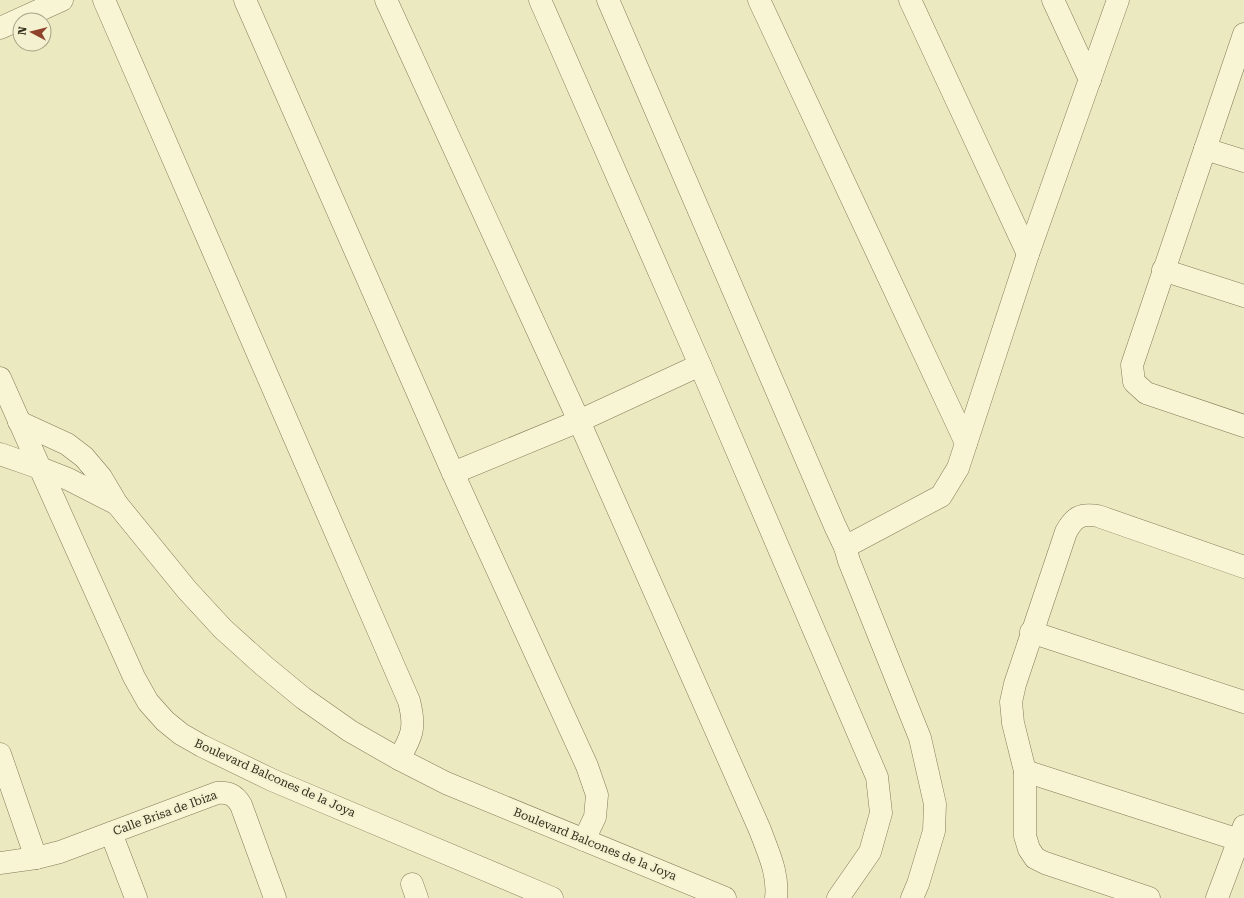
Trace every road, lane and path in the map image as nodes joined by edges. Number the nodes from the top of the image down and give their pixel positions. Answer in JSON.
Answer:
{"nodes":[{"id":1,"x":62,"y":0,"type":"edge"},
{"id":2,"x":104,"y":0,"type":"edge"},
{"id":3,"x":246,"y":0,"type":"edge"},
{"id":4,"x":386,"y":0,"type":"edge"},
{"id":5,"x":540,"y":0,"type":"edge"},
{"id":6,"x":608,"y":0,"type":"edge"},
{"id":7,"x":759,"y":0,"type":"edge"},
{"id":8,"x":910,"y":0,"type":"edge"},
{"id":9,"x":1053,"y":0,"type":"edge"},
{"id":10,"x":1118,"y":0,"type":"edge"},
{"id":11,"x":28,"y":7,"type":"edge"},
{"id":12,"x":0,"y":28,"type":"edge"},
{"id":13,"x":1244,"y":34,"type":"edge"},
{"id":14,"x":1090,"y":80,"type":"junction"},
{"id":15,"x":1205,"y":149,"type":"junction"},
{"id":16,"x":1244,"y":161,"type":"edge"},
{"id":17,"x":1028,"y":254,"type":"junction"},
{"id":18,"x":1164,"y":270,"type":"junction"},
{"id":19,"x":1244,"y":296,"type":"edge"},
{"id":20,"x":700,"y":365,"type":"junction"},
{"id":21,"x":0,"y":378,"type":"edge"},
{"id":22,"x":579,"y":421,"type":"junction"},
{"id":23,"x":19,"y":422,"type":"junction"},
{"id":24,"x":1244,"y":426,"type":"edge"},
{"id":25,"x":966,"y":443,"type":"junction"},
{"id":26,"x":0,"y":454,"type":"edge"},
{"id":27,"x":40,"y":468,"type":"junction"},
{"id":28,"x":453,"y":473,"type":"junction"},
{"id":29,"x":117,"y":504,"type":"junction"},
{"id":30,"x":845,"y":547,"type":"junction"},
{"id":31,"x":1244,"y":567,"type":"edge"},
{"id":32,"x":1031,"y":632,"type":"junction"},
{"id":33,"x":1244,"y":702,"type":"edge"},
{"id":34,"x":0,"y":754,"type":"edge"},
{"id":35,"x":399,"y":760,"type":"junction"},
{"id":36,"x":1025,"y":771,"type":"junction"},
{"id":37,"x":111,"y":833,"type":"junction"},
{"id":38,"x":1241,"y":833,"type":"edge"},
{"id":39,"x":584,"y":840,"type":"junction"},
{"id":40,"x":36,"y":858,"type":"junction"},
{"id":41,"x":0,"y":863,"type":"edge"},
{"id":42,"x":136,"y":898,"type":"edge"},
{"id":43,"x":275,"y":898,"type":"edge"},
{"id":44,"x":552,"y":898,"type":"edge"},
{"id":45,"x":725,"y":898,"type":"edge"},
{"id":46,"x":776,"y":898,"type":"edge"},
{"id":47,"x":838,"y":898,"type":"edge"},
{"id":48,"x":912,"y":898,"type":"edge"},
{"id":49,"x":1149,"y":898,"type":"edge"},
{"id":50,"x":1217,"y":898,"type":"edge"}],
"edges":[{"from":1,"to":11,"type":"street"},
{"from":2,"to":35,"type":"street"},
{"from":3,"to":28,"type":"street"},
{"from":4,"to":22,"type":"street"},
{"from":5,"to":20,"type":"street"},
{"from":6,"to":30,"type":"street"},
{"from":7,"to":25,"type":"street"},
{"from":8,"to":17,"type":"street"},
{"from":9,"to":14,"type":"street"},
{"from":10,"to":14,"type":"street"},
{"from":11,"to":12,"type":"street"},
{"from":13,"to":15,"type":"street"},
{"from":14,"to":17,"type":"street"},
{"from":15,"to":16,"type":"street"},
{"from":15,"to":18,"type":"street"},
{"from":17,"to":25,"type":"street"},
{"from":18,"to":19,"type":"street"},
{"from":18,"to":24,"type":"street"},
{"from":20,"to":22,"type":"street"},
{"from":20,"to":47,"type":"street"},
{"from":21,"to":23,"type":"street"},
{"from":22,"to":28,"type":"street"},
{"from":22,"to":46,"type":"street"},
{"from":23,"to":27,"type":"street"},
{"from":23,"to":29,"type":"street","name":"Boulevard Balcones de la Joya"},
{"from":25,"to":30,"type":"street"},
{"from":26,"to":27,"type":"street"},
{"from":27,"to":29,"type":"street","name":"Boulevard Balcones de la Joya"},
{"from":27,"to":44,"type":"street","name":"Boulevard Balcones de la Joya"},
{"from":28,"to":39,"type":"street"},
{"from":29,"to":35,"type":"street","name":"Boulevard Balcones de la Joya"},
{"from":30,"to":48,"type":"street"},
{"from":31,"to":32,"type":"street"},
{"from":32,"to":33,"type":"street"},
{"from":32,"to":36,"type":"street"},
{"from":34,"to":40,"type":"street"},
{"from":35,"to":39,"type":"street","name":"Boulevard Balcones de la Joya"},
{"from":36,"to":38,"type":"street"},
{"from":36,"to":49,"type":"street"},
{"from":37,"to":40,"type":"street","name":"Calle Brisa de Ibiza"},
{"from":37,"to":42,"type":"street"},
{"from":37,"to":43,"type":"street","name":"Calle Brisa de Ibiza"},
{"from":38,"to":50,"type":"street"},
{"from":39,"to":45,"type":"street","name":"Boulevard Balcones de la Joya"},
{"from":40,"to":41,"type":"street","name":"Calle Brisa de Ibiza"}]}
